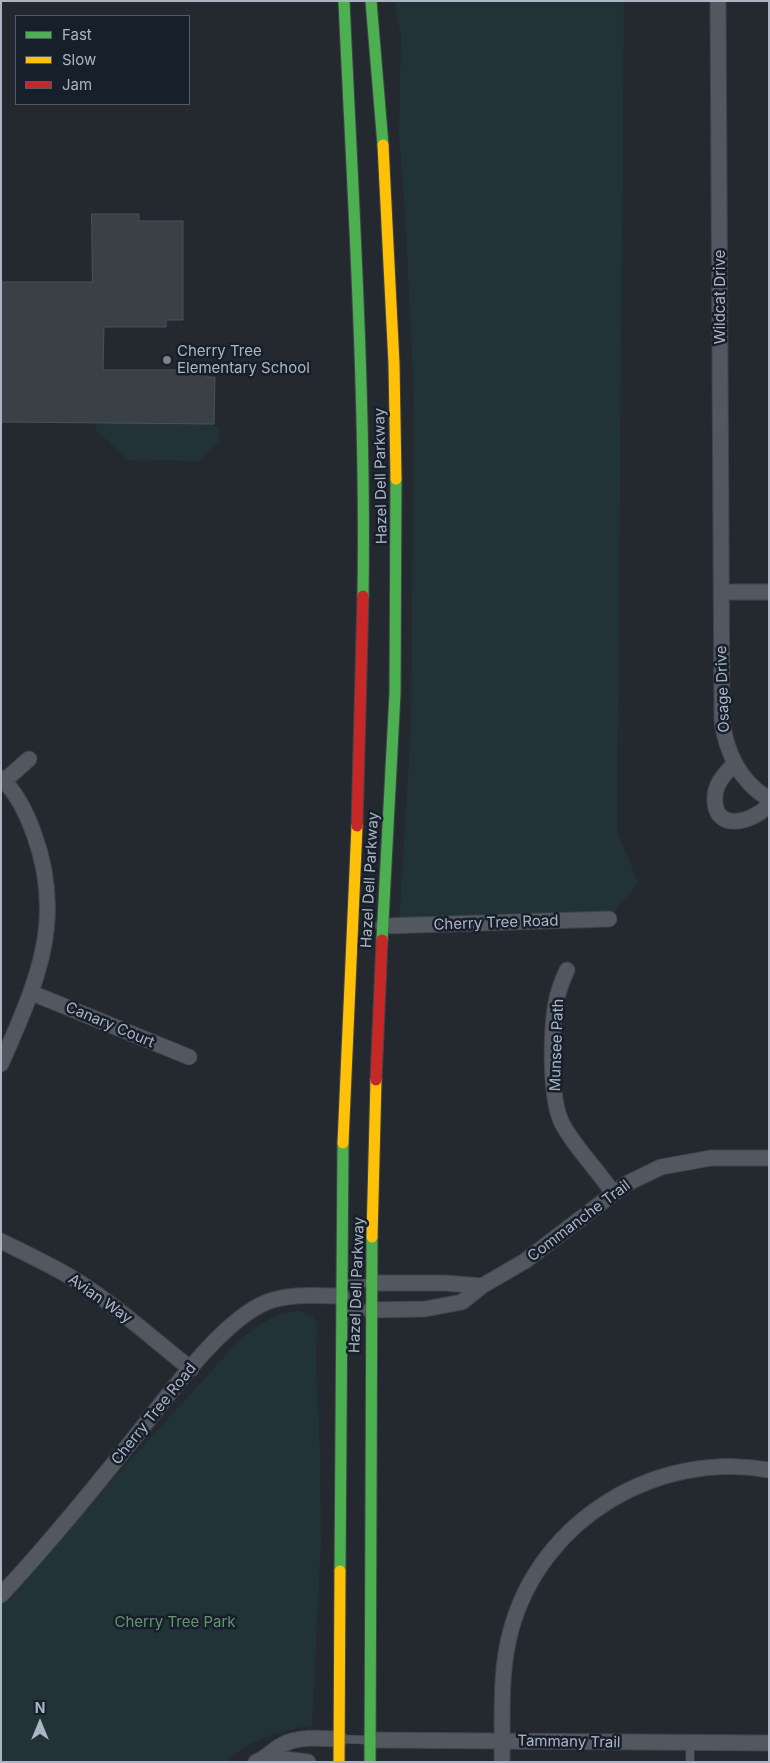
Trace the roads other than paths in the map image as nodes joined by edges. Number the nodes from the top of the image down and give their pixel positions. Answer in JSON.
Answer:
{"nodes":[{"id":1,"x":344,"y":1,"type":"edge"},
{"id":2,"x":371,"y":1,"type":"edge"},
{"id":3,"x":718,"y":1,"type":"edge"},
{"id":4,"x":721,"y":592,"type":"junction"},
{"id":5,"x":769,"y":592,"type":"edge"},
{"id":6,"x":29,"y":758,"type":"dead end"},
{"id":7,"x":735,"y":764,"type":"junction"},
{"id":8,"x":3,"y":780,"type":"edge"},
{"id":9,"x":769,"y":799,"type":"edge"},
{"id":10,"x":769,"y":805,"type":"edge"},
{"id":11,"x":609,"y":919,"type":"dead end"},
{"id":12,"x":384,"y":926,"type":"junction"},
{"id":13,"x":567,"y":970,"type":"dead end"},
{"id":14,"x":32,"y":993,"type":"junction"},
{"id":15,"x":189,"y":1057,"type":"dead end"},
{"id":16,"x":1,"y":1064,"type":"edge"},
{"id":17,"x":769,"y":1158,"type":"edge"},
{"id":18,"x":613,"y":1193,"type":"junction"},
{"id":19,"x":1,"y":1241,"type":"edge"},
{"id":20,"x":372,"y":1283,"type":"junction"},
{"id":21,"x":482,"y":1286,"type":"junction"},
{"id":22,"x":341,"y":1296,"type":"junction"},
{"id":23,"x":370,"y":1310,"type":"junction"},
{"id":24,"x":190,"y":1369,"type":"junction"},
{"id":25,"x":769,"y":1470,"type":"edge"},
{"id":26,"x":1,"y":1595,"type":"edge"},
{"id":27,"x":340,"y":1739,"type":"junction"},
{"id":28,"x":370,"y":1740,"type":"junction"},
{"id":29,"x":690,"y":1743,"type":"junction"},
{"id":30,"x":769,"y":1743,"type":"edge"},
{"id":31,"x":502,"y":1752,"type":"edge"},
{"id":32,"x":261,"y":1760,"type":"edge"},
{"id":33,"x":308,"y":1762,"type":"edge"},
{"id":34,"x":340,"y":1762,"type":"edge"},
{"id":35,"x":370,"y":1762,"type":"edge"},
{"id":36,"x":690,"y":1762,"type":"edge"}],
"edges":[{"from":1,"to":22,"type":"main road","name":"Hazel Dell Parkway"},
{"from":2,"to":12,"type":"main road","name":"Hazel Dell Parkway"},
{"from":3,"to":4,"type":"street","name":"Wildcat Drive"},
{"from":4,"to":5,"type":"street"},
{"from":4,"to":7,"type":"street","name":"Osage Drive"},
{"from":6,"to":8,"type":"street"},
{"from":7,"to":9,"type":"street","name":"Osage Drive"},
{"from":7,"to":10,"type":"street"},
{"from":8,"to":14,"type":"street"},
{"from":11,"to":12,"type":"street","name":"Cherry Tree Road"},
{"from":12,"to":20,"type":"main road","name":"Hazel Dell Parkway"},
{"from":13,"to":18,"type":"street","name":"Munsee Path"},
{"from":14,"to":15,"type":"street","name":"Canary Court"},
{"from":14,"to":16,"type":"street"},
{"from":17,"to":18,"type":"street","name":"Commanche Trail"},
{"from":18,"to":21,"type":"street","name":"Commanche Trail"},
{"from":19,"to":24,"type":"street","name":"Avian Way"},
{"from":20,"to":21,"type":"street"},
{"from":20,"to":22,"type":"lane"},
{"from":20,"to":23,"type":"main road","name":"Hazel Dell Parkway"},
{"from":21,"to":23,"type":"street","name":"Commanche Trail"},
{"from":22,"to":23,"type":"lane"},
{"from":22,"to":24,"type":"street","name":"Cherry Tree Road"},
{"from":22,"to":27,"type":"main road","name":"Hazel Dell Parkway"},
{"from":23,"to":28,"type":"main road","name":"Hazel Dell Parkway"},
{"from":24,"to":26,"type":"street","name":"Cherry Tree Road"},
{"from":25,"to":31,"type":"street"},
{"from":27,"to":28,"type":"lane"},
{"from":27,"to":32,"type":"street"},
{"from":27,"to":34,"type":"main road","name":"Hazel Dell Parkway"},
{"from":28,"to":31,"type":"street","name":"Tammany Trail"},
{"from":28,"to":35,"type":"main road","name":"Hazel Dell Parkway"},
{"from":29,"to":30,"type":"street","name":"Tammany Trail"},
{"from":29,"to":31,"type":"street","name":"Tammany Trail"},
{"from":29,"to":36,"type":"lane"},
{"from":32,"to":33,"type":"street"}]}
